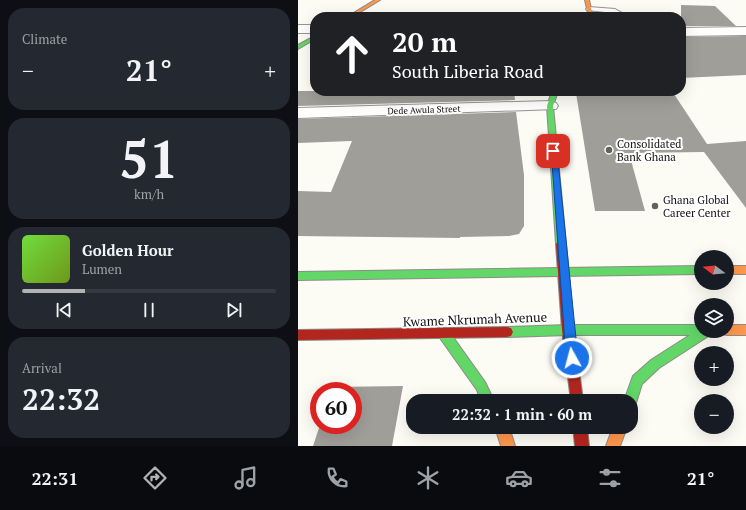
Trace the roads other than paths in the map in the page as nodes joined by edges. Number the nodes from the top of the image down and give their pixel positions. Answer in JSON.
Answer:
{"nodes":[{"id":1,"x":378,"y":0,"type":"edge"},
{"id":2,"x":589,"y":9,"type":"edge"},
{"id":3,"x":358,"y":12,"type":"edge"},
{"id":4,"x":617,"y":12,"type":"edge"},
{"id":5,"x":298,"y":29,"type":"edge"},
{"id":6,"x":310,"y":29,"type":"edge"},
{"id":7,"x":746,"y":31,"type":"edge"},
{"id":8,"x":686,"y":32,"type":"edge"},
{"id":9,"x":310,"y":40,"type":"edge"},
{"id":10,"x":298,"y":47,"type":"edge"},
{"id":11,"x":553,"y":96,"type":"edge"},
{"id":12,"x":550,"y":106,"type":"junction"},
{"id":13,"x":298,"y":113,"type":"edge"},
{"id":14,"x":694,"y":270,"type":"edge"},
{"id":15,"x":734,"y":270,"type":"edge"},
{"id":16,"x":746,"y":270,"type":"edge"},
{"id":17,"x":563,"y":271,"type":"junction"},
{"id":18,"x":298,"y":276,"type":"edge"},
{"id":19,"x":568,"y":330,"type":"junction"},
{"id":20,"x":694,"y":330,"type":"edge"},
{"id":21,"x":734,"y":330,"type":"edge"},
{"id":22,"x":746,"y":330,"type":"edge"},
{"id":23,"x":444,"y":334,"type":"junction"},
{"id":24,"x":298,"y":335,"type":"edge"},
{"id":25,"x":695,"y":338,"type":"edge"},
{"id":26,"x":485,"y":394,"type":"edge"},
{"id":27,"x":576,"y":394,"type":"edge"},
{"id":28,"x":632,"y":394,"type":"edge"},
{"id":29,"x":504,"y":434,"type":"edge"},
{"id":30,"x":581,"y":434,"type":"edge"},
{"id":31,"x":617,"y":434,"type":"edge"},
{"id":32,"x":508,"y":446,"type":"edge"},
{"id":33,"x":582,"y":446,"type":"edge"},
{"id":34,"x":612,"y":446,"type":"edge"}],
"edges":[{"from":1,"to":3,"type":"main road"},
{"from":2,"to":4,"type":"lane"},
{"from":5,"to":6,"type":"street"},
{"from":7,"to":8,"type":"street"},
{"from":9,"to":10,"type":"main road"},
{"from":11,"to":12,"type":"main road"},
{"from":12,"to":13,"type":"street","name":"Dede Awula Street"},
{"from":12,"to":17,"type":"main road"},
{"from":14,"to":17,"type":"main road"},
{"from":15,"to":16,"type":"main road"},
{"from":17,"to":18,"type":"main road"},
{"from":17,"to":19,"type":"main road"},
{"from":19,"to":20,"type":"main road","name":"Kwame Nkrumah Avenue"},
{"from":19,"to":23,"type":"main road","name":"Kwame Nkrumah Avenue"},
{"from":19,"to":27,"type":"main road"},
{"from":21,"to":22,"type":"main road"},
{"from":23,"to":24,"type":"main road","name":"Kwame Nkrumah Avenue"},
{"from":23,"to":26,"type":"main road"},
{"from":25,"to":28,"type":"main road"},
{"from":29,"to":32,"type":"main road"},
{"from":30,"to":33,"type":"main road"},
{"from":31,"to":34,"type":"main road"}]}
